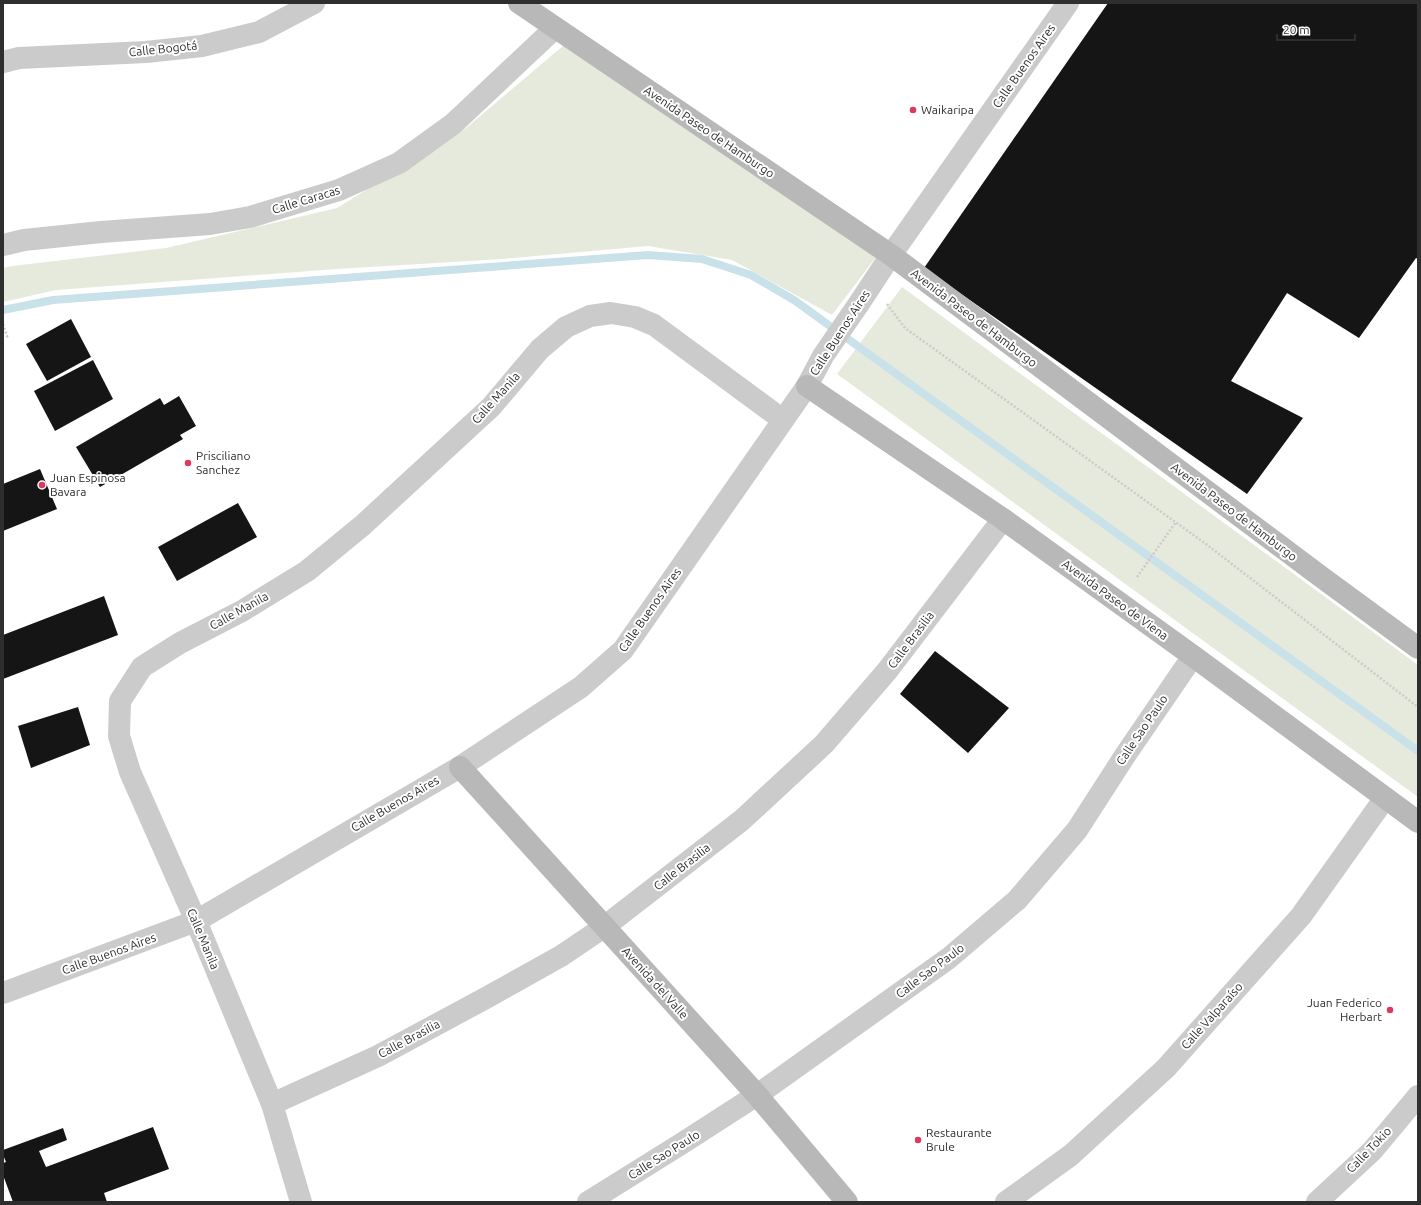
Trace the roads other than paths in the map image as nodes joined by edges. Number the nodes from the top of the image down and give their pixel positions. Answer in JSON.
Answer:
{"nodes":[{"id":1,"x":314,"y":3,"type":"edge"},
{"id":2,"x":519,"y":3,"type":"edge"},
{"id":3,"x":1068,"y":3,"type":"edge"},
{"id":4,"x":555,"y":28,"type":"junction"},
{"id":5,"x":3,"y":62,"type":"edge"},
{"id":6,"x":3,"y":245,"type":"edge"},
{"id":7,"x":891,"y":255,"type":"junction"},
{"id":8,"x":807,"y":386,"type":"junction"},
{"id":9,"x":783,"y":420,"type":"junction"},
{"id":10,"x":1003,"y":519,"type":"junction"},
{"id":11,"x":1418,"y":648,"type":"edge"},
{"id":12,"x":1193,"y":656,"type":"junction"},
{"id":13,"x":460,"y":767,"type":"junction"},
{"id":14,"x":1384,"y":798,"type":"junction"},
{"id":15,"x":1418,"y":822,"type":"edge"},
{"id":16,"x":196,"y":921,"type":"junction"},
{"id":17,"x":604,"y":926,"type":"junction"},
{"id":18,"x":3,"y":993,"type":"edge"},
{"id":19,"x":757,"y":1095,"type":"junction"},
{"id":20,"x":1418,"y":1096,"type":"edge"},
{"id":21,"x":272,"y":1104,"type":"junction"},
{"id":22,"x":301,"y":1202,"type":"edge"},
{"id":23,"x":588,"y":1202,"type":"edge"},
{"id":24,"x":847,"y":1202,"type":"edge"},
{"id":25,"x":1006,"y":1202,"type":"edge"},
{"id":26,"x":1317,"y":1202,"type":"edge"}],
"edges":[{"from":1,"to":5,"type":"street","name":"Calle Bogotá"},
{"from":2,"to":4,"type":"street","name":"Avenida Paseo de Hamburgo"},
{"from":3,"to":7,"type":"street","name":"Calle Buenos Aires"},
{"from":4,"to":6,"type":"street","name":"Calle Caracas"},
{"from":4,"to":7,"type":"street","name":"Avenida Paseo de Hamburgo"},
{"from":7,"to":8,"type":"street","name":"Calle Buenos Aires"},
{"from":7,"to":11,"type":"street","name":"Avenida Paseo de Hamburgo"},
{"from":8,"to":9,"type":"street","name":"Calle Buenos Aires"},
{"from":8,"to":10,"type":"street","name":"Avenida Paseo de Viena"},
{"from":9,"to":13,"type":"street","name":"Calle Buenos Aires"},
{"from":9,"to":16,"type":"street","name":"Calle Manila"},
{"from":10,"to":12,"type":"street","name":"Avenida Paseo de Viena"},
{"from":10,"to":17,"type":"street","name":"Calle Brasilia"},
{"from":12,"to":14,"type":"street","name":"Avenida Paseo de Viena"},
{"from":12,"to":19,"type":"street","name":"Calle Sao Paulo"},
{"from":13,"to":16,"type":"street","name":"Calle Buenos Aires"},
{"from":13,"to":17,"type":"street","name":"Avenida del Valle"},
{"from":14,"to":15,"type":"street","name":"Avenida Paseo de Viena"},
{"from":14,"to":25,"type":"street","name":"Calle Valparaíso"},
{"from":16,"to":18,"type":"street","name":"Calle Buenos Aires"},
{"from":16,"to":21,"type":"street","name":"Calle Manila"},
{"from":17,"to":19,"type":"street","name":"Avenida del Valle"},
{"from":17,"to":21,"type":"street","name":"Calle Brasilia"},
{"from":19,"to":23,"type":"street","name":"Calle Sao Paulo"},
{"from":19,"to":24,"type":"street","name":"Avenida del Valle"},
{"from":20,"to":26,"type":"street","name":"Calle Tokio"},
{"from":21,"to":22,"type":"street","name":"Calle Manila"}]}
